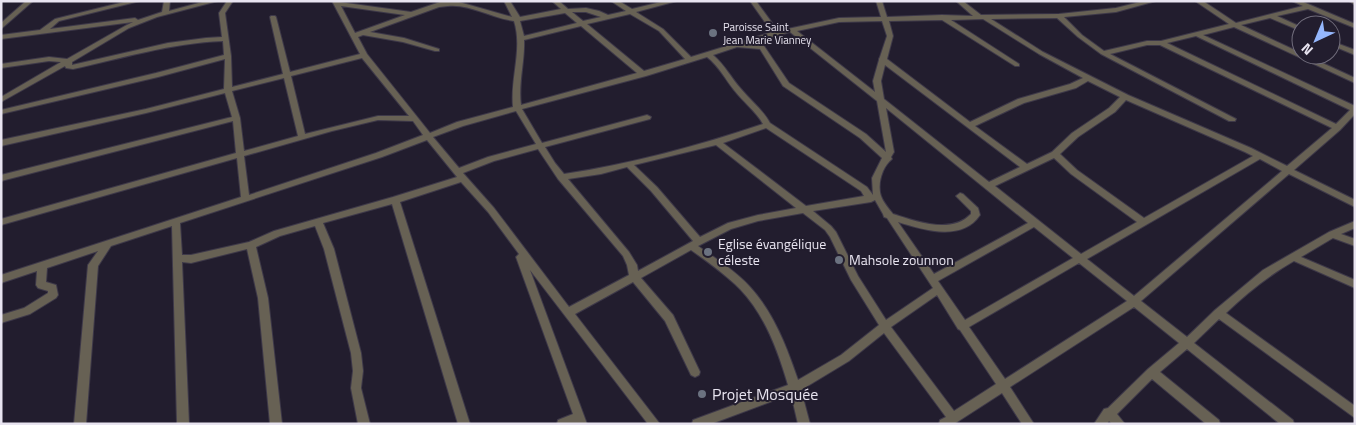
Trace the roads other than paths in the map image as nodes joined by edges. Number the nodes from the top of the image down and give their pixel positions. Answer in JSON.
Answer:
{"nodes":[{"id":1,"x":30,"y":1,"type":"edge"},
{"id":2,"x":137,"y":1,"type":"edge"},
{"id":3,"x":167,"y":1,"type":"edge"},
{"id":4,"x":221,"y":1,"type":"edge"},
{"id":5,"x":230,"y":1,"type":"edge"},
{"id":6,"x":446,"y":1,"type":"edge"},
{"id":7,"x":507,"y":1,"type":"edge"},
{"id":8,"x":555,"y":1,"type":"edge"},
{"id":9,"x":614,"y":1,"type":"edge"},
{"id":10,"x":674,"y":1,"type":"edge"},
{"id":11,"x":753,"y":1,"type":"edge"},
{"id":12,"x":879,"y":1,"type":"edge"},
{"id":13,"x":959,"y":1,"type":"edge"},
{"id":14,"x":1152,"y":1,"type":"edge"},
{"id":15,"x":1198,"y":1,"type":"edge"},
{"id":16,"x":1295,"y":1,"type":"edge"},
{"id":17,"x":212,"y":2,"type":"edge"},
{"id":18,"x":1142,"y":2,"type":"edge"},
{"id":19,"x":336,"y":3,"type":"edge"},
{"id":20,"x":436,"y":5,"type":"junction"},
{"id":21,"x":1308,"y":7,"type":"junction"},
{"id":22,"x":566,"y":12,"type":"junction"},
{"id":23,"x":628,"y":12,"type":"junction"},
{"id":24,"x":165,"y":14,"type":"junction"},
{"id":25,"x":411,"y":14,"type":"junction"},
{"id":26,"x":155,"y":16,"type":"junction"},
{"id":27,"x":1060,"y":16,"type":"junction"},
{"id":28,"x":1271,"y":16,"type":"junction"},
{"id":29,"x":942,"y":17,"type":"junction"},
{"id":30,"x":981,"y":17,"type":"junction"},
{"id":31,"x":274,"y":18,"type":"dead end"},
{"id":32,"x":607,"y":18,"type":"junction"},
{"id":33,"x":886,"y":18,"type":"junction"},
{"id":34,"x":518,"y":19,"type":"junction"},
{"id":35,"x":582,"y":24,"type":"junction"},
{"id":36,"x":1235,"y":25,"type":"junction"},
{"id":37,"x":1291,"y":25,"type":"edge"},
{"id":38,"x":1355,"y":26,"type":"edge"},
{"id":39,"x":1,"y":27,"type":"edge"},
{"id":40,"x":793,"y":31,"type":"junction"},
{"id":41,"x":42,"y":32,"type":"junction"},
{"id":42,"x":776,"y":33,"type":"junction"},
{"id":43,"x":20,"y":34,"type":"junction"},
{"id":44,"x":357,"y":34,"type":"junction"},
{"id":45,"x":1196,"y":34,"type":"junction"},
{"id":46,"x":1,"y":37,"type":"edge"},
{"id":47,"x":522,"y":38,"type":"junction"},
{"id":48,"x":225,"y":39,"type":"junction"},
{"id":49,"x":1,"y":42,"type":"edge"},
{"id":50,"x":1161,"y":43,"type":"junction"},
{"id":51,"x":735,"y":46,"type":"junction"},
{"id":52,"x":1341,"y":47,"type":"edge"},
{"id":53,"x":437,"y":50,"type":"dead end"},
{"id":54,"x":1103,"y":53,"type":"junction"},
{"id":55,"x":1355,"y":53,"type":"edge"},
{"id":56,"x":707,"y":54,"type":"junction"},
{"id":57,"x":364,"y":55,"type":"junction"},
{"id":58,"x":228,"y":56,"type":"junction"},
{"id":59,"x":689,"y":59,"type":"junction"},
{"id":60,"x":882,"y":59,"type":"junction"},
{"id":61,"x":68,"y":61,"type":"junction"},
{"id":62,"x":1017,"y":65,"type":"dead end"},
{"id":63,"x":1,"y":66,"type":"edge"},
{"id":64,"x":289,"y":74,"type":"junction"},
{"id":65,"x":643,"y":74,"type":"junction"},
{"id":66,"x":1088,"y":77,"type":"junction"},
{"id":67,"x":1355,"y":81,"type":"edge"},
{"id":68,"x":228,"y":89,"type":"junction"},
{"id":69,"x":1125,"y":97,"type":"junction"},
{"id":70,"x":1,"y":100,"type":"edge"},
{"id":71,"x":882,"y":101,"type":"junction"},
{"id":72,"x":517,"y":106,"type":"junction"},
{"id":73,"x":1354,"y":109,"type":"edge"},
{"id":74,"x":1,"y":112,"type":"edge"},
{"id":75,"x":647,"y":116,"type":"dead end"},
{"id":76,"x":236,"y":118,"type":"junction"},
{"id":77,"x":414,"y":119,"type":"junction"},
{"id":78,"x":1232,"y":119,"type":"dead end"},
{"id":79,"x":767,"y":125,"type":"junction"},
{"id":80,"x":970,"y":125,"type":"junction"},
{"id":81,"x":1337,"y":128,"type":"junction"},
{"id":82,"x":428,"y":136,"type":"junction"},
{"id":83,"x":302,"y":137,"type":"junction"},
{"id":84,"x":717,"y":142,"type":"junction"},
{"id":85,"x":1,"y":143,"type":"edge"},
{"id":86,"x":540,"y":144,"type":"junction"},
{"id":87,"x":1055,"y":154,"type":"junction"},
{"id":88,"x":240,"y":156,"type":"junction"},
{"id":89,"x":1259,"y":156,"type":"junction"},
{"id":90,"x":888,"y":159,"type":"junction"},
{"id":91,"x":628,"y":164,"type":"junction"},
{"id":92,"x":1026,"y":168,"type":"junction"},
{"id":93,"x":1288,"y":170,"type":"junction"},
{"id":94,"x":460,"y":175,"type":"junction"},
{"id":95,"x":561,"y":177,"type":"junction"},
{"id":96,"x":1,"y":178,"type":"edge"},
{"id":97,"x":988,"y":186,"type":"junction"},
{"id":98,"x":960,"y":196,"type":"dead end"},
{"id":99,"x":245,"y":198,"type":"junction"},
{"id":100,"x":874,"y":198,"type":"junction"},
{"id":101,"x":395,"y":200,"type":"junction"},
{"id":102,"x":1355,"y":204,"type":"edge"},
{"id":103,"x":808,"y":210,"type":"junction"},
{"id":104,"x":887,"y":215,"type":"junction"},
{"id":105,"x":1,"y":222,"type":"edge"},
{"id":106,"x":176,"y":222,"type":"junction"},
{"id":107,"x":318,"y":222,"type":"junction"},
{"id":108,"x":1143,"y":222,"type":"junction"},
{"id":109,"x":1035,"y":223,"type":"junction"},
{"id":110,"x":1355,"y":224,"type":"edge"},
{"id":111,"x":1332,"y":234,"type":"junction"},
{"id":112,"x":1355,"y":243,"type":"edge"},
{"id":113,"x":107,"y":244,"type":"junction"},
{"id":114,"x":695,"y":244,"type":"junction"},
{"id":115,"x":251,"y":245,"type":"junction"},
{"id":116,"x":518,"y":248,"type":"junction"},
{"id":117,"x":78,"y":255,"type":"junction"},
{"id":118,"x":178,"y":258,"type":"junction"},
{"id":119,"x":1080,"y":258,"type":"junction"},
{"id":120,"x":1294,"y":258,"type":"junction"},
{"id":121,"x":93,"y":265,"type":"junction"},
{"id":122,"x":42,"y":266,"type":"junction"},
{"id":123,"x":634,"y":276,"type":"junction"},
{"id":124,"x":933,"y":279,"type":"junction"},
{"id":125,"x":1,"y":280,"type":"edge"},
{"id":126,"x":1355,"y":284,"type":"edge"},
{"id":127,"x":939,"y":289,"type":"junction"},
{"id":128,"x":1135,"y":301,"type":"junction"},
{"id":129,"x":568,"y":313,"type":"junction"},
{"id":130,"x":1218,"y":313,"type":"junction"},
{"id":131,"x":1,"y":319,"type":"edge"},
{"id":132,"x":885,"y":326,"type":"junction"},
{"id":133,"x":962,"y":326,"type":"junction"},
{"id":134,"x":1187,"y":343,"type":"junction"},
{"id":135,"x":695,"y":372,"type":"dead end"},
{"id":136,"x":1152,"y":372,"type":"junction"},
{"id":137,"x":796,"y":387,"type":"junction"},
{"id":138,"x":1003,"y":387,"type":"junction"},
{"id":139,"x":1355,"y":413,"type":"edge"},
{"id":140,"x":1108,"y":414,"type":"junction"},
{"id":141,"x":580,"y":420,"type":"edge"},
{"id":142,"x":949,"y":421,"type":"edge"},
{"id":143,"x":80,"y":424,"type":"edge"},
{"id":144,"x":183,"y":424,"type":"edge"},
{"id":145,"x":276,"y":424,"type":"edge"},
{"id":146,"x":364,"y":424,"type":"edge"},
{"id":147,"x":464,"y":424,"type":"edge"},
{"id":148,"x":562,"y":424,"type":"edge"},
{"id":149,"x":655,"y":424,"type":"edge"},
{"id":150,"x":697,"y":424,"type":"edge"},
{"id":151,"x":804,"y":424,"type":"edge"},
{"id":152,"x":1029,"y":424,"type":"edge"},
{"id":153,"x":1099,"y":424,"type":"edge"},
{"id":154,"x":1120,"y":424,"type":"edge"},
{"id":155,"x":1214,"y":424,"type":"edge"},
{"id":156,"x":1289,"y":424,"type":"edge"}],
"edges":[{"from":1,"to":39,"type":"street"},
{"from":2,"to":41,"type":"street"},
{"from":3,"to":24,"type":"street"},
{"from":4,"to":17,"type":"street"},
{"from":5,"to":48,"type":"street"},
{"from":6,"to":20,"type":"street"},
{"from":7,"to":34,"type":"street"},
{"from":8,"to":22,"type":"street"},
{"from":9,"to":23,"type":"street"},
{"from":10,"to":23,"type":"street"},
{"from":11,"to":42,"type":"street"},
{"from":12,"to":33,"type":"street"},
{"from":13,"to":30,"type":"street"},
{"from":14,"to":18,"type":"street"},
{"from":15,"to":36,"type":"street"},
{"from":16,"to":21,"type":"street"},
{"from":17,"to":24,"type":"street"},
{"from":18,"to":27,"type":"street"},
{"from":19,"to":25,"type":"street"},
{"from":19,"to":44,"type":"street"},
{"from":20,"to":25,"type":"street"},
{"from":20,"to":34,"type":"street"},
{"from":21,"to":28,"type":"street"},
{"from":21,"to":38,"type":"street"},
{"from":22,"to":32,"type":"street"},
{"from":22,"to":34,"type":"street"},
{"from":22,"to":35,"type":"street"},
{"from":23,"to":32,"type":"street"},
{"from":23,"to":59,"type":"street"},
{"from":24,"to":26,"type":"street"},
{"from":25,"to":44,"type":"street"},
{"from":26,"to":41,"type":"street"},
{"from":26,"to":61,"type":"street"},
{"from":27,"to":30,"type":"street"},
{"from":27,"to":54,"type":"street"},
{"from":28,"to":36,"type":"street"},
{"from":28,"to":37,"type":"street"},
{"from":29,"to":30,"type":"street"},
{"from":29,"to":33,"type":"street"},
{"from":29,"to":62,"type":"street"},
{"from":30,"to":66,"type":"street"},
{"from":31,"to":64,"type":"street"},
{"from":32,"to":35,"type":"street"},
{"from":33,"to":40,"type":"street"},
{"from":33,"to":60,"type":"street"},
{"from":34,"to":47,"type":"street"},
{"from":35,"to":47,"type":"street"},
{"from":35,"to":65,"type":"street"},
{"from":36,"to":45,"type":"street"},
{"from":36,"to":67,"type":"street"},
{"from":40,"to":42,"type":"street"},
{"from":40,"to":71,"type":"street"},
{"from":41,"to":43,"type":"street"},
{"from":42,"to":51,"type":"street"},
{"from":43,"to":46,"type":"street"},
{"from":43,"to":49,"type":"street"},
{"from":44,"to":53,"type":"street"},
{"from":44,"to":57,"type":"street"},
{"from":45,"to":50,"type":"street"},
{"from":45,"to":73,"type":"street"},
{"from":47,"to":72,"type":"street"},
{"from":48,"to":58,"type":"street"},
{"from":48,"to":61,"type":"street"},
{"from":50,"to":54,"type":"street"},
{"from":50,"to":81,"type":"street"},
{"from":51,"to":56,"type":"street"},
{"from":51,"to":90,"type":"street"},
{"from":52,"to":55,"type":"street"},
{"from":54,"to":78,"type":"street"},
{"from":56,"to":59,"type":"street"},
{"from":56,"to":79,"type":"street"},
{"from":57,"to":64,"type":"street"},
{"from":57,"to":77,"type":"street"},
{"from":58,"to":68,"type":"street"},
{"from":58,"to":74,"type":"street"},
{"from":59,"to":65,"type":"street"},
{"from":60,"to":71,"type":"street"},
{"from":60,"to":80,"type":"street"},
{"from":61,"to":63,"type":"street"},
{"from":61,"to":70,"type":"street"},
{"from":64,"to":68,"type":"street"},
{"from":64,"to":83,"type":"street"},
{"from":65,"to":72,"type":"street"},
{"from":66,"to":69,"type":"street"},
{"from":66,"to":80,"type":"street"},
{"from":68,"to":76,"type":"street"},
{"from":68,"to":85,"type":"street"},
{"from":69,"to":87,"type":"street"},
{"from":69,"to":89,"type":"street"},
{"from":71,"to":90,"type":"street"},
{"from":71,"to":97,"type":"street"},
{"from":72,"to":82,"type":"street"},
{"from":72,"to":86,"type":"street"},
{"from":73,"to":81,"type":"street"},
{"from":75,"to":86,"type":"street"},
{"from":76,"to":88,"type":"street"},
{"from":76,"to":96,"type":"street"},
{"from":77,"to":82,"type":"street"},
{"from":77,"to":83,"type":"street"},
{"from":79,"to":84,"type":"street"},
{"from":79,"to":100,"type":"street"},
{"from":80,"to":92,"type":"street"},
{"from":81,"to":93,"type":"street"},
{"from":82,"to":94,"type":"street"},
{"from":82,"to":99,"type":"street"},
{"from":83,"to":88,"type":"street"},
{"from":84,"to":91,"type":"street"},
{"from":84,"to":103,"type":"street"},
{"from":86,"to":94,"type":"street"},
{"from":86,"to":95,"type":"street"},
{"from":87,"to":92,"type":"street"},
{"from":87,"to":108,"type":"street"},
{"from":88,"to":99,"type":"street"},
{"from":88,"to":105,"type":"street"},
{"from":89,"to":93,"type":"street"},
{"from":89,"to":108,"type":"street"},
{"from":90,"to":100,"type":"street"},
{"from":91,"to":95,"type":"street"},
{"from":91,"to":114,"type":"street"},
{"from":92,"to":97,"type":"street"},
{"from":93,"to":102,"type":"street"},
{"from":93,"to":128,"type":"street"},
{"from":94,"to":101,"type":"street"},
{"from":94,"to":116,"type":"street"},
{"from":95,"to":123,"type":"street"},
{"from":97,"to":109,"type":"street"},
{"from":98,"to":104,"type":"street"},
{"from":99,"to":106,"type":"street"},
{"from":100,"to":103,"type":"street"},
{"from":100,"to":104,"type":"street"},
{"from":101,"to":107,"type":"street"},
{"from":101,"to":147,"type":"street"},
{"from":103,"to":114,"type":"street"},
{"from":103,"to":132,"type":"street"},
{"from":104,"to":124,"type":"street"},
{"from":106,"to":113,"type":"street"},
{"from":106,"to":118,"type":"street"},
{"from":107,"to":115,"type":"street"},
{"from":107,"to":146,"type":"street"},
{"from":108,"to":119,"type":"street"},
{"from":109,"to":119,"type":"street"},
{"from":109,"to":124,"type":"street"},
{"from":110,"to":111,"type":"street"},
{"from":111,"to":112,"type":"street"},
{"from":111,"to":120,"type":"street"},
{"from":113,"to":117,"type":"street"},
{"from":113,"to":121,"type":"street"},
{"from":114,"to":123,"type":"street"},
{"from":114,"to":137,"type":"street"},
{"from":115,"to":118,"type":"street"},
{"from":115,"to":145,"type":"street"},
{"from":116,"to":129,"type":"street"},
{"from":116,"to":141,"type":"street"},
{"from":117,"to":121,"type":"street"},
{"from":117,"to":122,"type":"street"},
{"from":118,"to":144,"type":"street"},
{"from":119,"to":128,"type":"street"},
{"from":119,"to":133,"type":"street"},
{"from":120,"to":126,"type":"street"},
{"from":120,"to":130,"type":"street"},
{"from":121,"to":143,"type":"street"},
{"from":122,"to":125,"type":"street"},
{"from":122,"to":131,"type":"street"},
{"from":123,"to":129,"type":"street"},
{"from":123,"to":135,"type":"street"},
{"from":124,"to":127,"type":"street"},
{"from":127,"to":132,"type":"street"},
{"from":127,"to":133,"type":"street"},
{"from":128,"to":134,"type":"street"},
{"from":128,"to":138,"type":"street"},
{"from":129,"to":149,"type":"street"},
{"from":130,"to":134,"type":"street"},
{"from":130,"to":139,"type":"street"},
{"from":132,"to":137,"type":"street"},
{"from":132,"to":142,"type":"street"},
{"from":133,"to":138,"type":"street"},
{"from":134,"to":136,"type":"street"},
{"from":134,"to":156,"type":"street"},
{"from":136,"to":140,"type":"street"},
{"from":136,"to":155,"type":"street"},
{"from":137,"to":150,"type":"street"},
{"from":137,"to":151,"type":"street"},
{"from":138,"to":142,"type":"street"},
{"from":138,"to":152,"type":"street"},
{"from":140,"to":153,"type":"street"},
{"from":140,"to":154,"type":"street"},
{"from":141,"to":148,"type":"street"}]}
